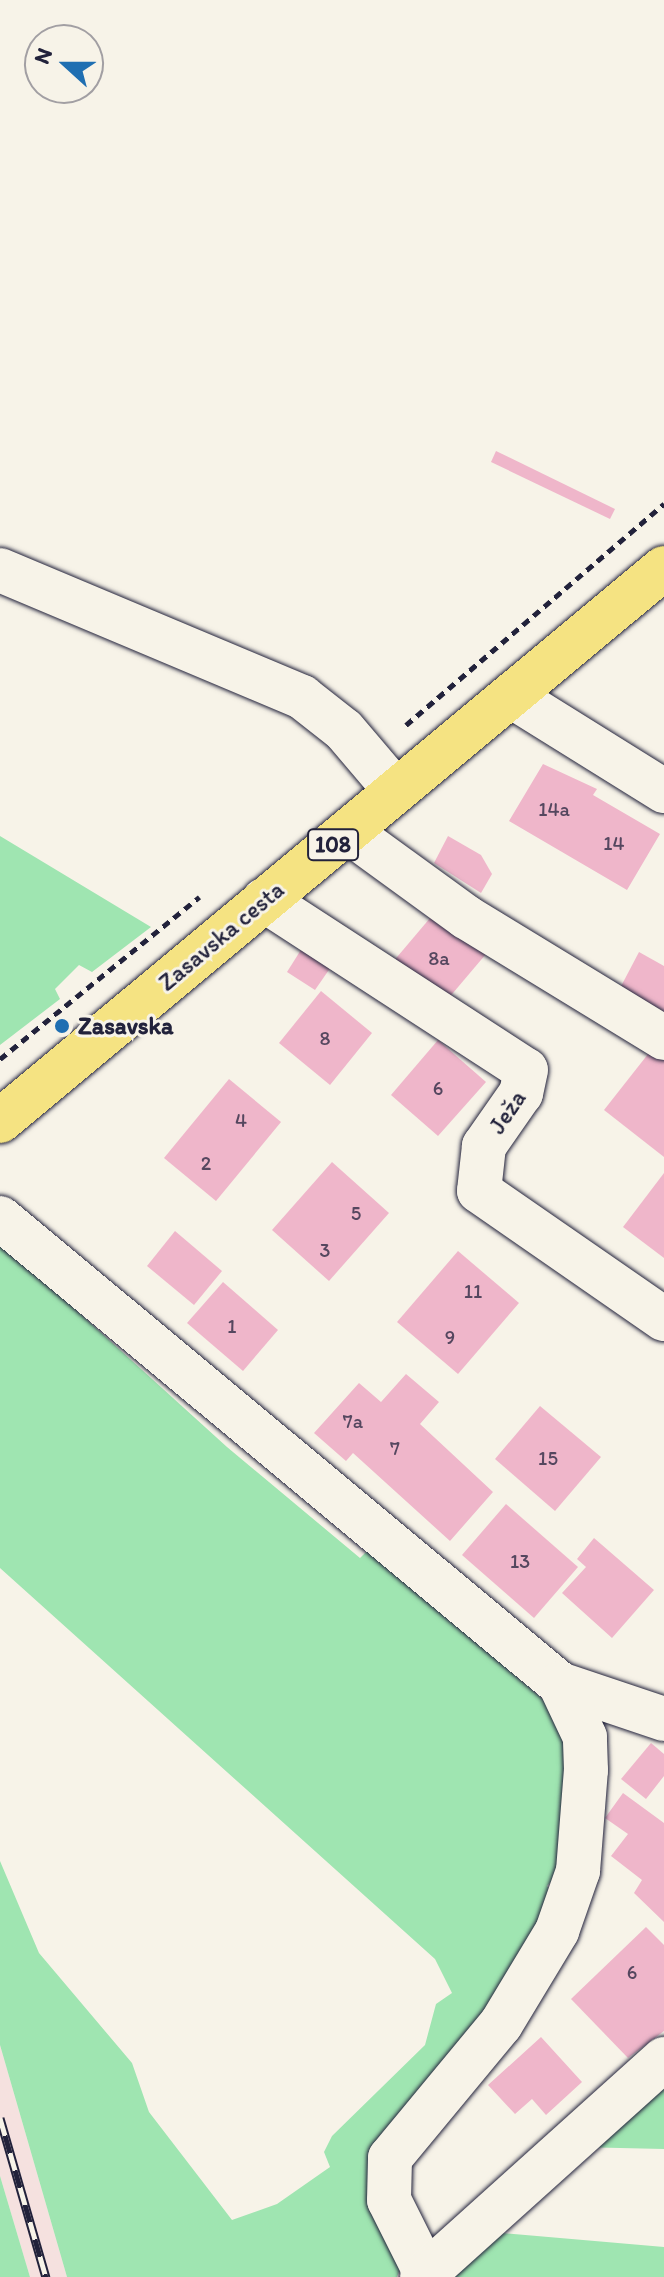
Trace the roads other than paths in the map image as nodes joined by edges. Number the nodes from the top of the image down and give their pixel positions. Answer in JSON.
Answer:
{"nodes":[{"id":1,"x":664,"y":568,"type":"edge"},
{"id":2,"x":0,"y":570,"type":"edge"},
{"id":3,"x":513,"y":697,"type":"junction"},
{"id":4,"x":396,"y":791,"type":"junction"},
{"id":5,"x":664,"y":791,"type":"edge"},
{"id":6,"x":349,"y":832,"type":"junction"},
{"id":7,"x":264,"y":900,"type":"junction"},
{"id":8,"x":664,"y":1038,"type":"edge"},
{"id":9,"x":0,"y":1121,"type":"edge"},
{"id":10,"x":0,"y":1218,"type":"edge"},
{"id":11,"x":664,"y":1319,"type":"edge"},
{"id":12,"x":560,"y":1684,"type":"junction"},
{"id":13,"x":664,"y":1719,"type":"edge"},
{"id":14,"x":664,"y":2059,"type":"edge"},
{"id":15,"x":424,"y":2274,"type":"edge"}],
"edges":[{"from":1,"to":3,"type":"main road","name":"Zasavska cesta","number":"108"},
{"from":2,"to":4,"type":"street"},
{"from":3,"to":4,"type":"main road","name":"Zasavska cesta","number":"108"},
{"from":3,"to":5,"type":"street"},
{"from":4,"to":6,"type":"main road","name":"Zasavska cesta","number":"108"},
{"from":6,"to":7,"type":"main road","name":"Zasavska cesta","number":"108"},
{"from":6,"to":8,"type":"street"},
{"from":7,"to":9,"type":"main road","name":"Zasavska cesta","number":"108"},
{"from":7,"to":11,"type":"street","name":"Ježa"},
{"from":10,"to":12,"type":"street"},
{"from":12,"to":13,"type":"street"},
{"from":12,"to":15,"type":"street"},
{"from":14,"to":15,"type":"street"}]}
